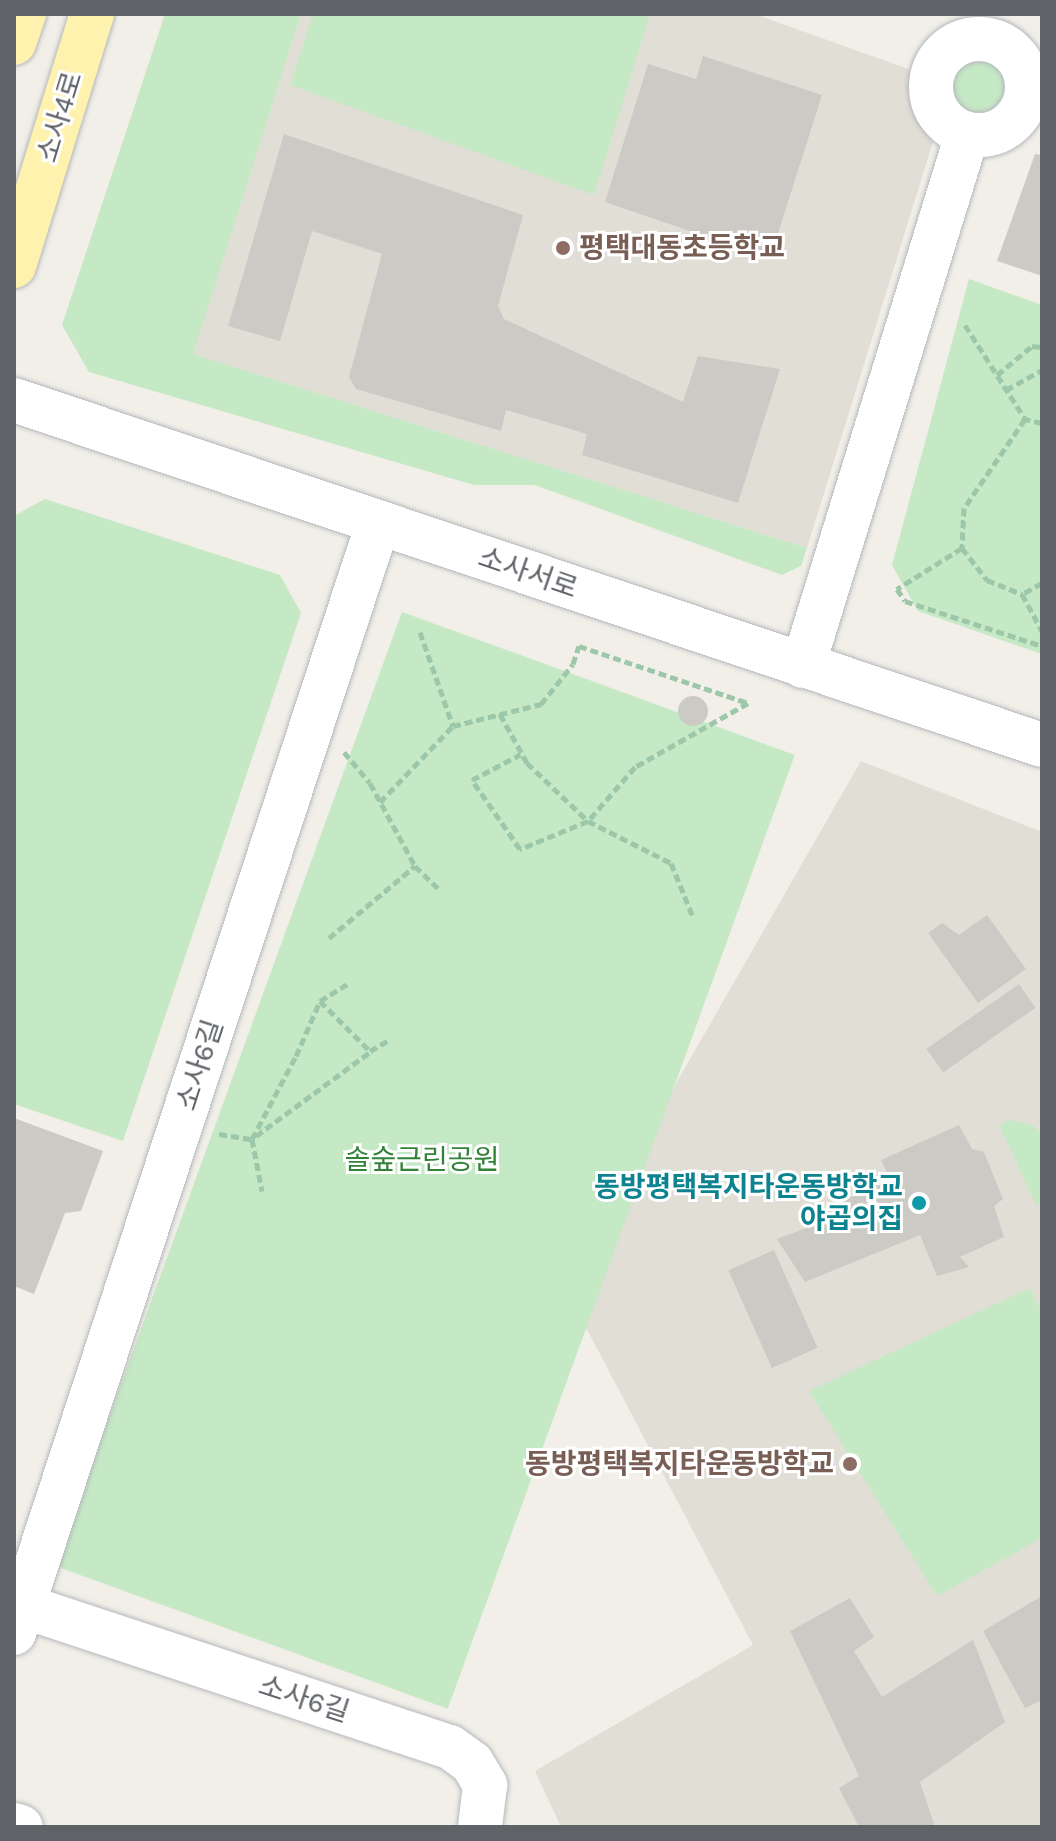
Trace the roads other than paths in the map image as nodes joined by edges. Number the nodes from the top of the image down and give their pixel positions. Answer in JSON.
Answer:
{"nodes":[{"id":1,"x":24,"y":14,"type":"edge"},
{"id":2,"x":92,"y":14,"type":"edge"},
{"id":3,"x":14,"y":43,"type":"edge"},
{"id":4,"x":967,"y":135,"type":"dead end"},
{"id":5,"x":14,"y":266,"type":"edge"},
{"id":6,"x":14,"y":400,"type":"edge"},
{"id":7,"x":378,"y":523,"type":"junction"},
{"id":8,"x":803,"y":666,"type":"junction"},
{"id":9,"x":1042,"y":745,"type":"edge"},
{"id":10,"x":17,"y":1614,"type":"edge"},
{"id":11,"x":14,"y":1825,"type":"edge"},
{"id":12,"x":21,"y":1827,"type":"edge"},
{"id":13,"x":480,"y":1827,"type":"edge"}],
"edges":[{"from":1,"to":3,"type":"main road"},
{"from":2,"to":5,"type":"main road","name":"소사4로"},
{"from":4,"to":8,"type":"street"},
{"from":6,"to":7,"type":"street","name":"소사서로"},
{"from":7,"to":8,"type":"street","name":"소사서로"},
{"from":7,"to":10,"type":"street","name":"소사6길"},
{"from":8,"to":9,"type":"street","name":"소사서로"},
{"from":10,"to":13,"type":"street","name":"소사6길"},
{"from":11,"to":12,"type":"street"}]}
